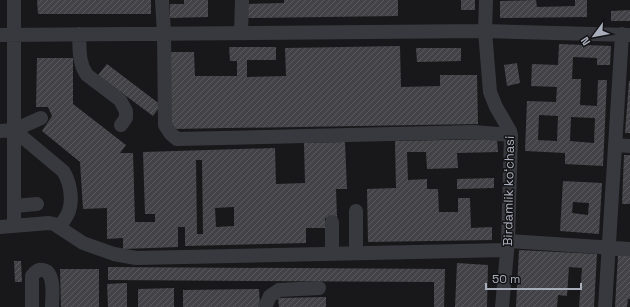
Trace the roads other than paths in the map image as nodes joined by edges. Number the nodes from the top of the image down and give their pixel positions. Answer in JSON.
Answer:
{"nodes":[{"id":1,"x":14,"y":0,"type":"edge"},
{"id":2,"x":162,"y":0,"type":"edge"},
{"id":3,"x":242,"y":0,"type":"edge"},
{"id":4,"x":486,"y":0,"type":"edge"},
{"id":5,"x":485,"y":31,"type":"junction"},
{"id":6,"x":164,"y":33,"type":"junction"},
{"id":7,"x":241,"y":33,"type":"junction"},
{"id":8,"x":79,"y":34,"type":"junction"},
{"id":9,"x":7,"y":35,"type":"edge"},
{"id":10,"x":626,"y":35,"type":"edge"},
{"id":11,"x":41,"y":118,"type":"dead end"},
{"id":12,"x":121,"y":125,"type":"dead end"},
{"id":13,"x":0,"y":130,"type":"edge"},
{"id":14,"x":14,"y":130,"type":"junction"},
{"id":15,"x":511,"y":135,"type":"junction"},
{"id":16,"x":615,"y":145,"type":"junction"},
{"id":17,"x":630,"y":146,"type":"edge"},
{"id":18,"x":37,"y":204,"type":"dead end"},
{"id":19,"x":14,"y":206,"type":"junction"},
{"id":20,"x":356,"y":211,"type":"dead end"},
{"id":21,"x":332,"y":222,"type":"dead end"},
{"id":22,"x":7,"y":226,"type":"edge"},
{"id":23,"x":59,"y":227,"type":"junction"},
{"id":24,"x":507,"y":245,"type":"junction"},
{"id":25,"x":609,"y":247,"type":"junction"},
{"id":26,"x":630,"y":249,"type":"edge"},
{"id":27,"x":356,"y":253,"type":"junction"},
{"id":28,"x":332,"y":254,"type":"junction"},
{"id":29,"x":319,"y":288,"type":"dead end"},
{"id":30,"x":32,"y":307,"type":"edge"},
{"id":31,"x":52,"y":307,"type":"edge"},
{"id":32,"x":265,"y":307,"type":"edge"},
{"id":33,"x":502,"y":307,"type":"edge"},
{"id":34,"x":605,"y":307,"type":"edge"}],
"edges":[{"from":1,"to":9,"type":"street"},
{"from":2,"to":6,"type":"street"},
{"from":3,"to":7,"type":"street"},
{"from":4,"to":5,"type":"street","name":"Birdamlik koʻchasi"},
{"from":5,"to":7,"type":"street"},
{"from":5,"to":10,"type":"street"},
{"from":5,"to":15,"type":"street","name":"Birdamlik koʻchasi"},
{"from":6,"to":7,"type":"street"},
{"from":6,"to":8,"type":"street"},
{"from":6,"to":15,"type":"street"},
{"from":8,"to":9,"type":"street"},
{"from":8,"to":12,"type":"street"},
{"from":9,"to":14,"type":"street"},
{"from":10,"to":16,"type":"street"},
{"from":11,"to":14,"type":"street"},
{"from":13,"to":14,"type":"street"},
{"from":14,"to":19,"type":"street"},
{"from":14,"to":23,"type":"street"},
{"from":15,"to":24,"type":"street","name":"Birdamlik koʻchasi"},
{"from":16,"to":17,"type":"street"},
{"from":16,"to":25,"type":"street"},
{"from":18,"to":19,"type":"street"},
{"from":19,"to":22,"type":"street"},
{"from":20,"to":27,"type":"street"},
{"from":21,"to":28,"type":"street"},
{"from":22,"to":23,"type":"street"},
{"from":23,"to":28,"type":"street"},
{"from":24,"to":25,"type":"street"},
{"from":24,"to":27,"type":"street"},
{"from":24,"to":33,"type":"street","name":"Birdamlik koʻchasi"},
{"from":25,"to":26,"type":"street"},
{"from":25,"to":34,"type":"street"},
{"from":27,"to":28,"type":"street"},
{"from":29,"to":32,"type":"street"},
{"from":30,"to":31,"type":"street"}]}
